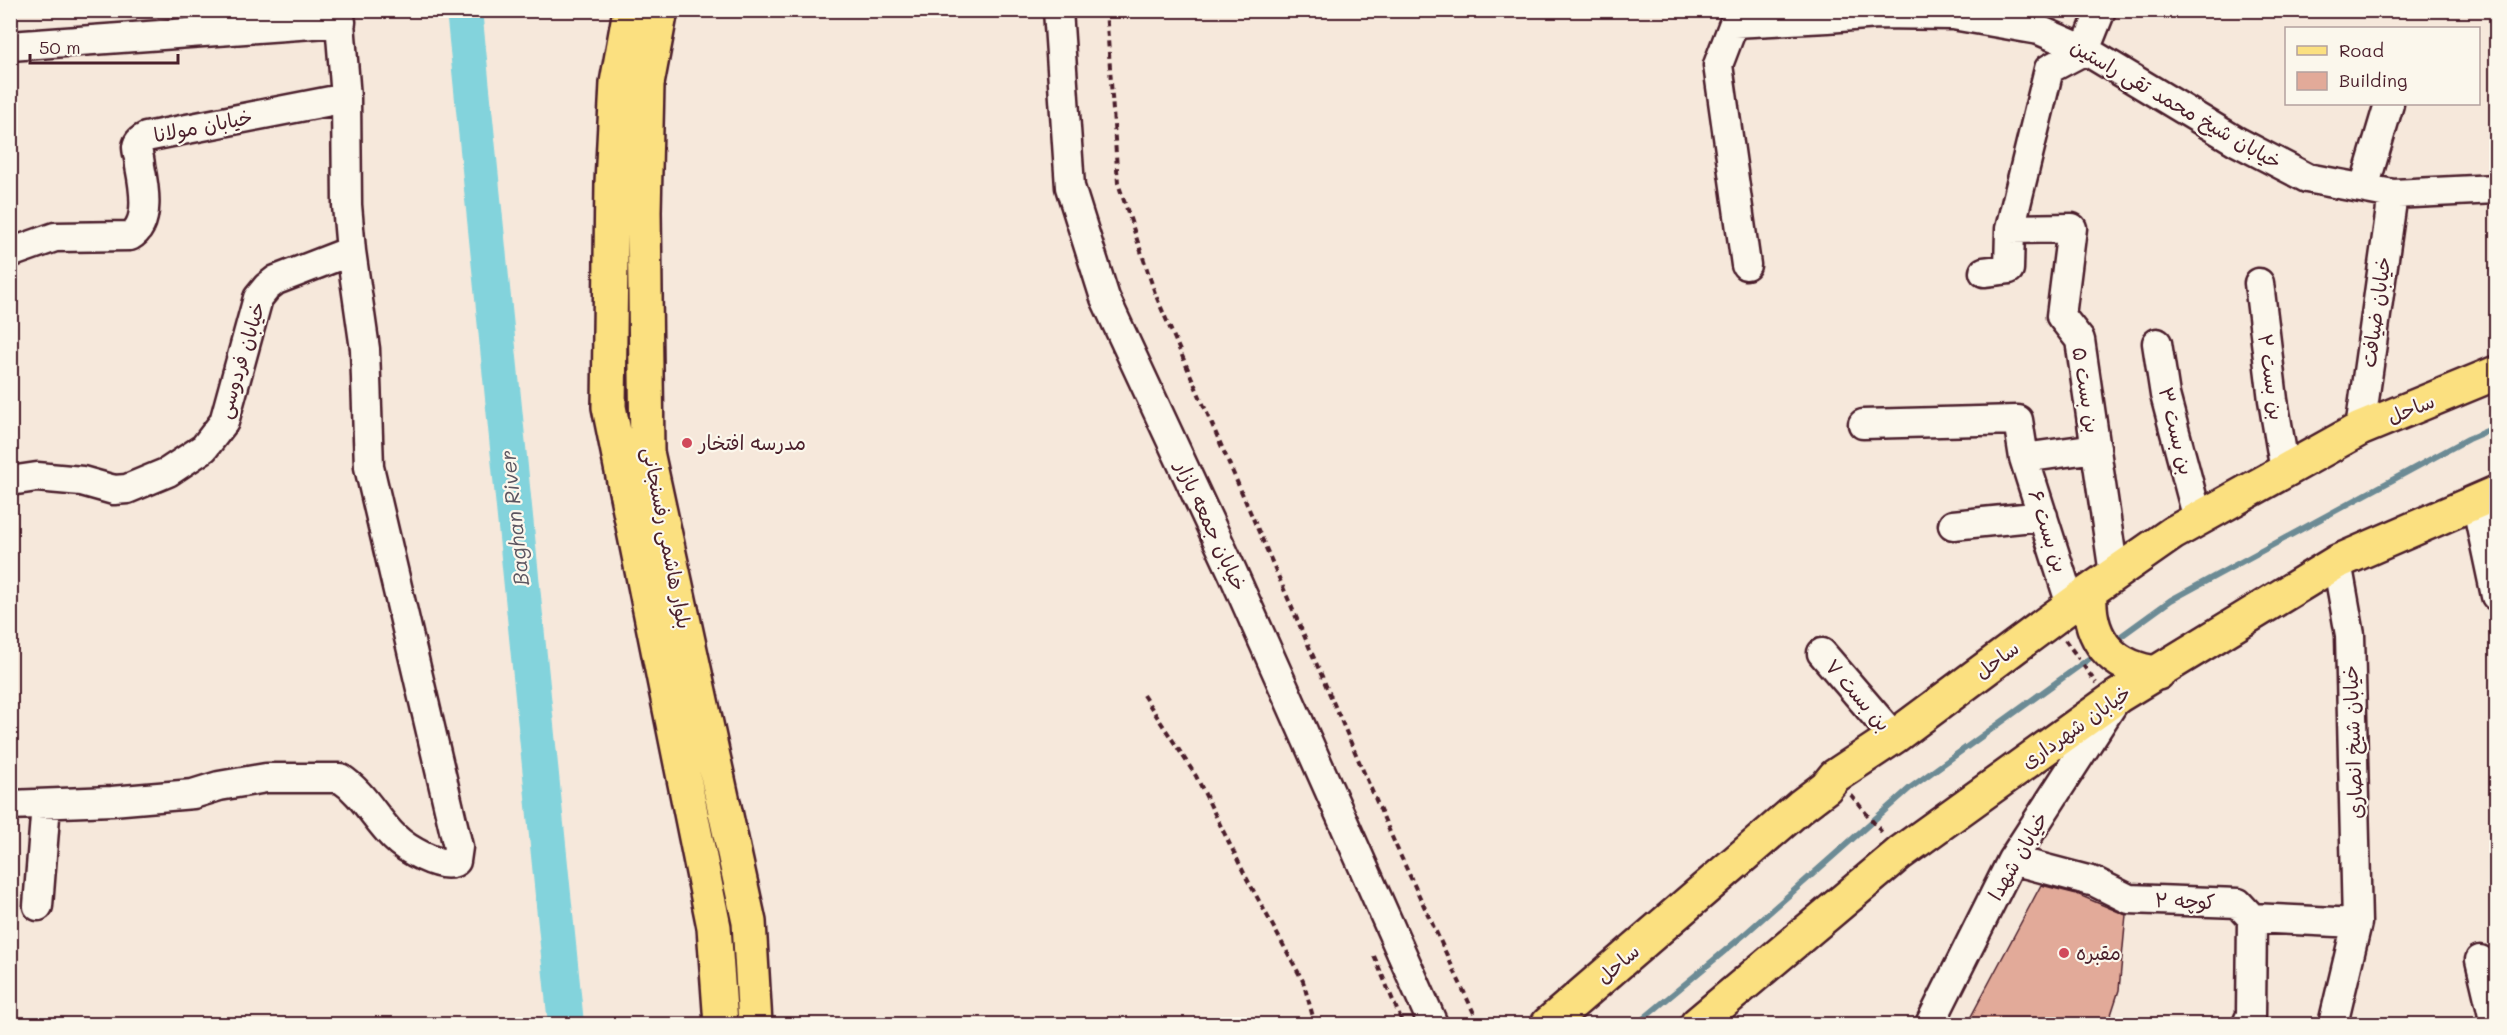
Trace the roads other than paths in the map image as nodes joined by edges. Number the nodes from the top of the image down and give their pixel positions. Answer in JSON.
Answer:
{"nodes":[{"id":1,"x":630,"y":10,"type":"edge"},
{"id":2,"x":661,"y":10,"type":"edge"},
{"id":3,"x":1058,"y":10,"type":"edge"},
{"id":4,"x":2101,"y":10,"type":"edge"},
{"id":5,"x":1828,"y":14,"type":"edge"},
{"id":6,"x":340,"y":16,"type":"edge"},
{"id":7,"x":10,"y":46,"type":"edge"},
{"id":8,"x":2085,"y":50,"type":"junction"},
{"id":9,"x":632,"y":84,"type":"junction"},
{"id":10,"x":346,"y":98,"type":"junction"},
{"id":11,"x":2389,"y":105,"type":"edge"},
{"id":12,"x":2364,"y":189,"type":"junction"},
{"id":13,"x":2496,"y":189,"type":"edge"},
{"id":14,"x":2393,"y":194,"type":"junction"},
{"id":15,"x":2010,"y":229,"type":"junction"},
{"id":16,"x":351,"y":251,"type":"junction"},
{"id":17,"x":10,"y":253,"type":"edge"},
{"id":18,"x":1746,"y":265,"type":"dead end"},
{"id":19,"x":1984,"y":272,"type":"dead end"},
{"id":20,"x":2259,"y":283,"type":"dead end"},
{"id":21,"x":2157,"y":343,"type":"dead end"},
{"id":22,"x":2496,"y":373,"type":"edge"},
{"id":23,"x":1863,"y":424,"type":"dead end"},
{"id":24,"x":2360,"y":429,"type":"junction"},
{"id":25,"x":2096,"y":448,"type":"junction"},
{"id":26,"x":2024,"y":458,"type":"junction"},
{"id":27,"x":2285,"y":471,"type":"junction"},
{"id":28,"x":10,"y":481,"type":"edge"},
{"id":29,"x":2486,"y":497,"type":"edge"},
{"id":30,"x":2043,"y":516,"type":"junction"},
{"id":31,"x":2198,"y":519,"type":"junction"},
{"id":32,"x":1953,"y":525,"type":"dead end"},
{"id":33,"x":2337,"y":562,"type":"junction"},
{"id":34,"x":2092,"y":590,"type":"junction"},
{"id":35,"x":2496,"y":596,"type":"edge"},
{"id":36,"x":1822,"y":653,"type":"dead end"},
{"id":37,"x":2158,"y":673,"type":"junction"},
{"id":38,"x":2118,"y":696,"type":"junction"},
{"id":39,"x":1894,"y":737,"type":"junction"},
{"id":40,"x":46,"y":804,"type":"junction"},
{"id":41,"x":10,"y":805,"type":"edge"},
{"id":42,"x":2012,"y":860,"type":"junction"},
{"id":43,"x":38,"y":906,"type":"dead end"},
{"id":44,"x":2252,"y":918,"type":"junction"},
{"id":45,"x":2357,"y":923,"type":"junction"},
{"id":46,"x":2480,"y":960,"type":"dead end"},
{"id":47,"x":721,"y":1024,"type":"edge"},
{"id":48,"x":755,"y":1024,"type":"edge"},
{"id":49,"x":1433,"y":1024,"type":"edge"},
{"id":50,"x":1548,"y":1024,"type":"edge"},
{"id":51,"x":1697,"y":1024,"type":"edge"},
{"id":52,"x":1930,"y":1024,"type":"edge"},
{"id":53,"x":2247,"y":1024,"type":"edge"},
{"id":54,"x":2333,"y":1024,"type":"edge"},
{"id":55,"x":2495,"y":1024,"type":"edge"}],
"edges":[{"from":1,"to":9,"type":"main road","name":"بلوار هاشمی رفسنجانی"},
{"from":2,"to":9,"type":"main road","name":"بلوار هاشمی رفسنجانی"},
{"from":3,"to":49,"type":"street","name":"خیابان جمعه بازار"},
{"from":4,"to":8,"type":"street"},
{"from":5,"to":8,"type":"street","name":"خیابان شیخ محمد تقی راستین"},
{"from":5,"to":18,"type":"street","name":"خیابان شیخ محمد تقی راستین"},
{"from":6,"to":7,"type":"street"},
{"from":6,"to":10,"type":"street"},
{"from":8,"to":12,"type":"street","name":"خیابان شیخ محمد تقی راستین"},
{"from":8,"to":15,"type":"street"},
{"from":9,"to":47,"type":"main road","name":"بلوار هاشمی رفسنجانی"},
{"from":9,"to":48,"type":"main road","name":"بلوار هاشمی رفسنجانی"},
{"from":10,"to":16,"type":"street"},
{"from":10,"to":17,"type":"street","name":"خیابان مولانا"},
{"from":11,"to":12,"type":"street"},
{"from":12,"to":14,"type":"street","name":"خیابان شیخ محمد تقی راستین"},
{"from":13,"to":14,"type":"street","name":"خیابان شیخ محمد تقی راستین"},
{"from":14,"to":24,"type":"street","name":"خیابان ضیافت"},
{"from":15,"to":19,"type":"street"},
{"from":15,"to":25,"type":"street","name":"بن بست ۵"},
{"from":16,"to":28,"type":"street","name":"خیابان فردوسی"},
{"from":16,"to":40,"type":"street"},
{"from":20,"to":27,"type":"street","name":"بن بست ۲"},
{"from":21,"to":31,"type":"street","name":"بن بست ۳"},
{"from":22,"to":24,"type":"main road","name":"ساحل"},
{"from":23,"to":26,"type":"street","name":"بن بست ۶"},
{"from":24,"to":27,"type":"main road","name":"ساحل"},
{"from":25,"to":26,"type":"street"},
{"from":25,"to":34,"type":"street","name":"بن بست ۵"},
{"from":26,"to":30,"type":"street","name":"بن بست ۶"},
{"from":27,"to":31,"type":"main road","name":"ساحل"},
{"from":29,"to":33,"type":"main road","name":"خیابان شهرداری"},
{"from":29,"to":35,"type":"street"},
{"from":30,"to":32,"type":"street"},
{"from":30,"to":34,"type":"street","name":"بن بست ۶"},
{"from":31,"to":34,"type":"main road","name":"ساحل"},
{"from":33,"to":37,"type":"main road","name":"خیابان شهرداری"},
{"from":33,"to":45,"type":"street","name":"خیابان شیخ انصاری"},
{"from":34,"to":37,"type":"main road"},
{"from":34,"to":39,"type":"main road","name":"ساحل"},
{"from":36,"to":39,"type":"street","name":"بن بست ۷"},
{"from":37,"to":38,"type":"main road","name":"خیابان شهرداری"},
{"from":38,"to":42,"type":"street","name":"خیابان شهدا"},
{"from":38,"to":51,"type":"main road","name":"خیابان شهرداری"},
{"from":39,"to":50,"type":"main road","name":"ساحل"},
{"from":40,"to":41,"type":"street"},
{"from":40,"to":43,"type":"street"},
{"from":42,"to":44,"type":"street","name":"کوچه ۲"},
{"from":42,"to":52,"type":"street","name":"خیابان شهدا"},
{"from":44,"to":45,"type":"street"},
{"from":44,"to":53,"type":"street"},
{"from":45,"to":54,"type":"street","name":"خیابان شیخ انصاری"},
{"from":46,"to":55,"type":"street"}]}
